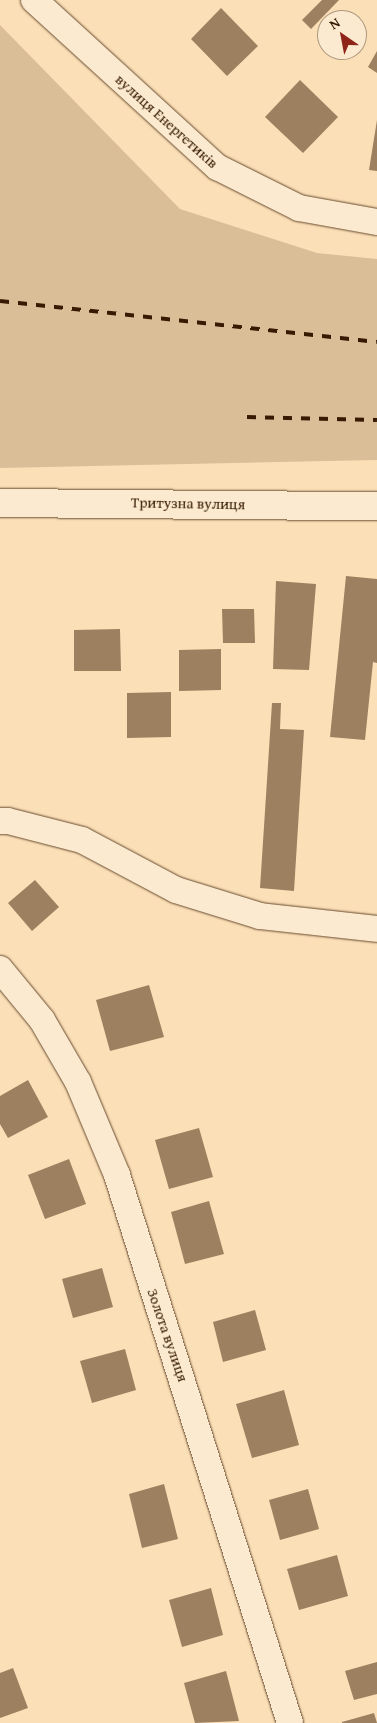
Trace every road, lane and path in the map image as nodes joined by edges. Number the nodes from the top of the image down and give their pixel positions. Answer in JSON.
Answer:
{"nodes":[{"id":1,"x":34,"y":0,"type":"edge"},
{"id":2,"x":377,"y":222,"type":"edge"},
{"id":3,"x":0,"y":503,"type":"edge"},
{"id":4,"x":377,"y":506,"type":"edge"},
{"id":5,"x":3,"y":822,"type":"edge"},
{"id":6,"x":377,"y":930,"type":"edge"},
{"id":7,"x":0,"y":969,"type":"edge"},
{"id":8,"x":290,"y":1723,"type":"edge"}],
"edges":[{"from":1,"to":2,"type":"street","name":"вулиця Енергетиків"},
{"from":3,"to":4,"type":"street","name":"Тритузна вулиця"},
{"from":5,"to":6,"type":"street"},
{"from":7,"to":8,"type":"street","name":"Золота вулиця"}]}
